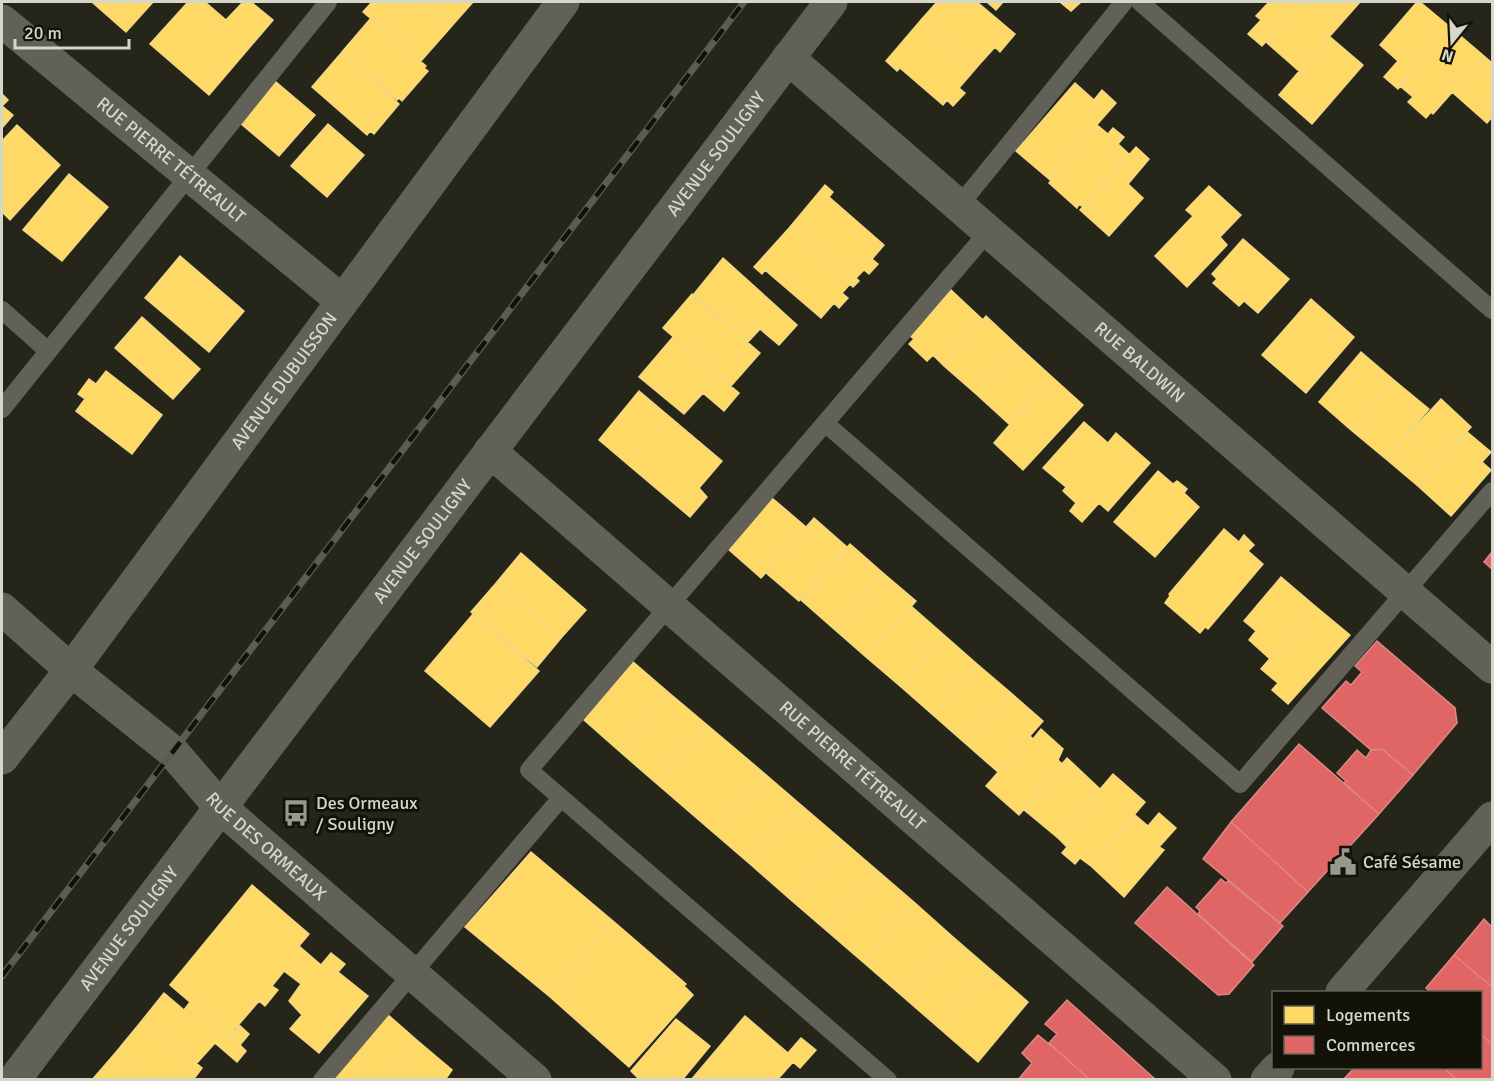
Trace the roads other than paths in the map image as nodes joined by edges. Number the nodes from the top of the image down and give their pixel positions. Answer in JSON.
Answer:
{"nodes":[{"id":1,"x":328,"y":2,"type":"edge"},
{"id":2,"x":563,"y":2,"type":"edge"},
{"id":3,"x":831,"y":2,"type":"edge"},
{"id":4,"x":1124,"y":2,"type":"edge"},
{"id":5,"x":1140,"y":2,"type":"edge"},
{"id":6,"x":2,"y":21,"type":"edge"},
{"id":7,"x":788,"y":58,"type":"junction"},
{"id":8,"x":189,"y":175,"type":"junction"},
{"id":9,"x":959,"y":206,"type":"junction"},
{"id":10,"x":988,"y":232,"type":"junction"},
{"id":11,"x":341,"y":300,"type":"junction"},
{"id":12,"x":2,"y":310,"type":"edge"},
{"id":13,"x":1492,"y":310,"type":"edge"},
{"id":14,"x":48,"y":351,"type":"junction"},
{"id":15,"x":2,"y":409,"type":"edge"},
{"id":16,"x":825,"y":423,"type":"junction"},
{"id":17,"x":490,"y":451,"type":"junction"},
{"id":18,"x":1492,"y":491,"type":"edge"},
{"id":19,"x":1406,"y":591,"type":"junction"},
{"id":20,"x":669,"y":606,"type":"junction"},
{"id":21,"x":2,"y":609,"type":"edge"},
{"id":22,"x":1492,"y":667,"type":"edge"},
{"id":23,"x":71,"y":670,"type":"junction"},
{"id":24,"x":2,"y":758,"type":"edge"},
{"id":25,"x":561,"y":798,"type":"junction"},
{"id":26,"x":220,"y":807,"type":"junction"},
{"id":27,"x":1492,"y":818,"type":"edge"},
{"id":28,"x":412,"y":973,"type":"junction"},
{"id":29,"x":1344,"y":991,"type":"edge"},
{"id":30,"x":14,"y":1080,"type":"edge"},
{"id":31,"x":322,"y":1080,"type":"edge"},
{"id":32,"x":535,"y":1080,"type":"edge"},
{"id":33,"x":888,"y":1080,"type":"edge"},
{"id":34,"x":1215,"y":1080,"type":"edge"}],
"edges":[{"from":1,"to":8,"type":"lane"},
{"from":2,"to":11,"type":"street","name":"AVENUE DUBUISSON"},
{"from":3,"to":7,"type":"street","name":"AVENUE SOULIGNY"},
{"from":4,"to":9,"type":"lane"},
{"from":5,"to":13,"type":"lane"},
{"from":6,"to":8,"type":"street","name":"RUE PIERRE TÉTREAULT"},
{"from":7,"to":9,"type":"street","name":"RUE BALDWIN"},
{"from":7,"to":17,"type":"street","name":"AVENUE SOULIGNY"},
{"from":8,"to":11,"type":"street","name":"RUE PIERRE TÉTREAULT"},
{"from":8,"to":14,"type":"lane"},
{"from":9,"to":10,"type":"street","name":"RUE BALDWIN"},
{"from":10,"to":16,"type":"lane"},
{"from":10,"to":19,"type":"street","name":"RUE BALDWIN"},
{"from":11,"to":23,"type":"street","name":"AVENUE DUBUISSON"},
{"from":12,"to":14,"type":"lane"},
{"from":14,"to":15,"type":"lane"},
{"from":16,"to":19,"type":"lane"},
{"from":16,"to":20,"type":"lane"},
{"from":17,"to":20,"type":"street","name":"RUE PIERRE TÉTREAULT"},
{"from":17,"to":26,"type":"street","name":"AVENUE SOULIGNY"},
{"from":18,"to":19,"type":"lane"},
{"from":19,"to":22,"type":"street","name":"RUE BALDWIN"},
{"from":20,"to":25,"type":"lane"},
{"from":20,"to":34,"type":"street","name":"RUE PIERRE TÉTREAULT"},
{"from":21,"to":23,"type":"street","name":"RUE DES ORMEAUX"},
{"from":23,"to":24,"type":"street","name":"AVENUE DUBUISSON"},
{"from":23,"to":26,"type":"street","name":"RUE DES ORMEAUX"},
{"from":25,"to":28,"type":"lane"},
{"from":25,"to":33,"type":"lane"},
{"from":26,"to":28,"type":"street","name":"RUE DES ORMEAUX"},
{"from":26,"to":30,"type":"street","name":"AVENUE SOULIGNY"},
{"from":27,"to":29,"type":"street"},
{"from":28,"to":31,"type":"lane"},
{"from":28,"to":32,"type":"street","name":"RUE DES ORMEAUX"}]}
